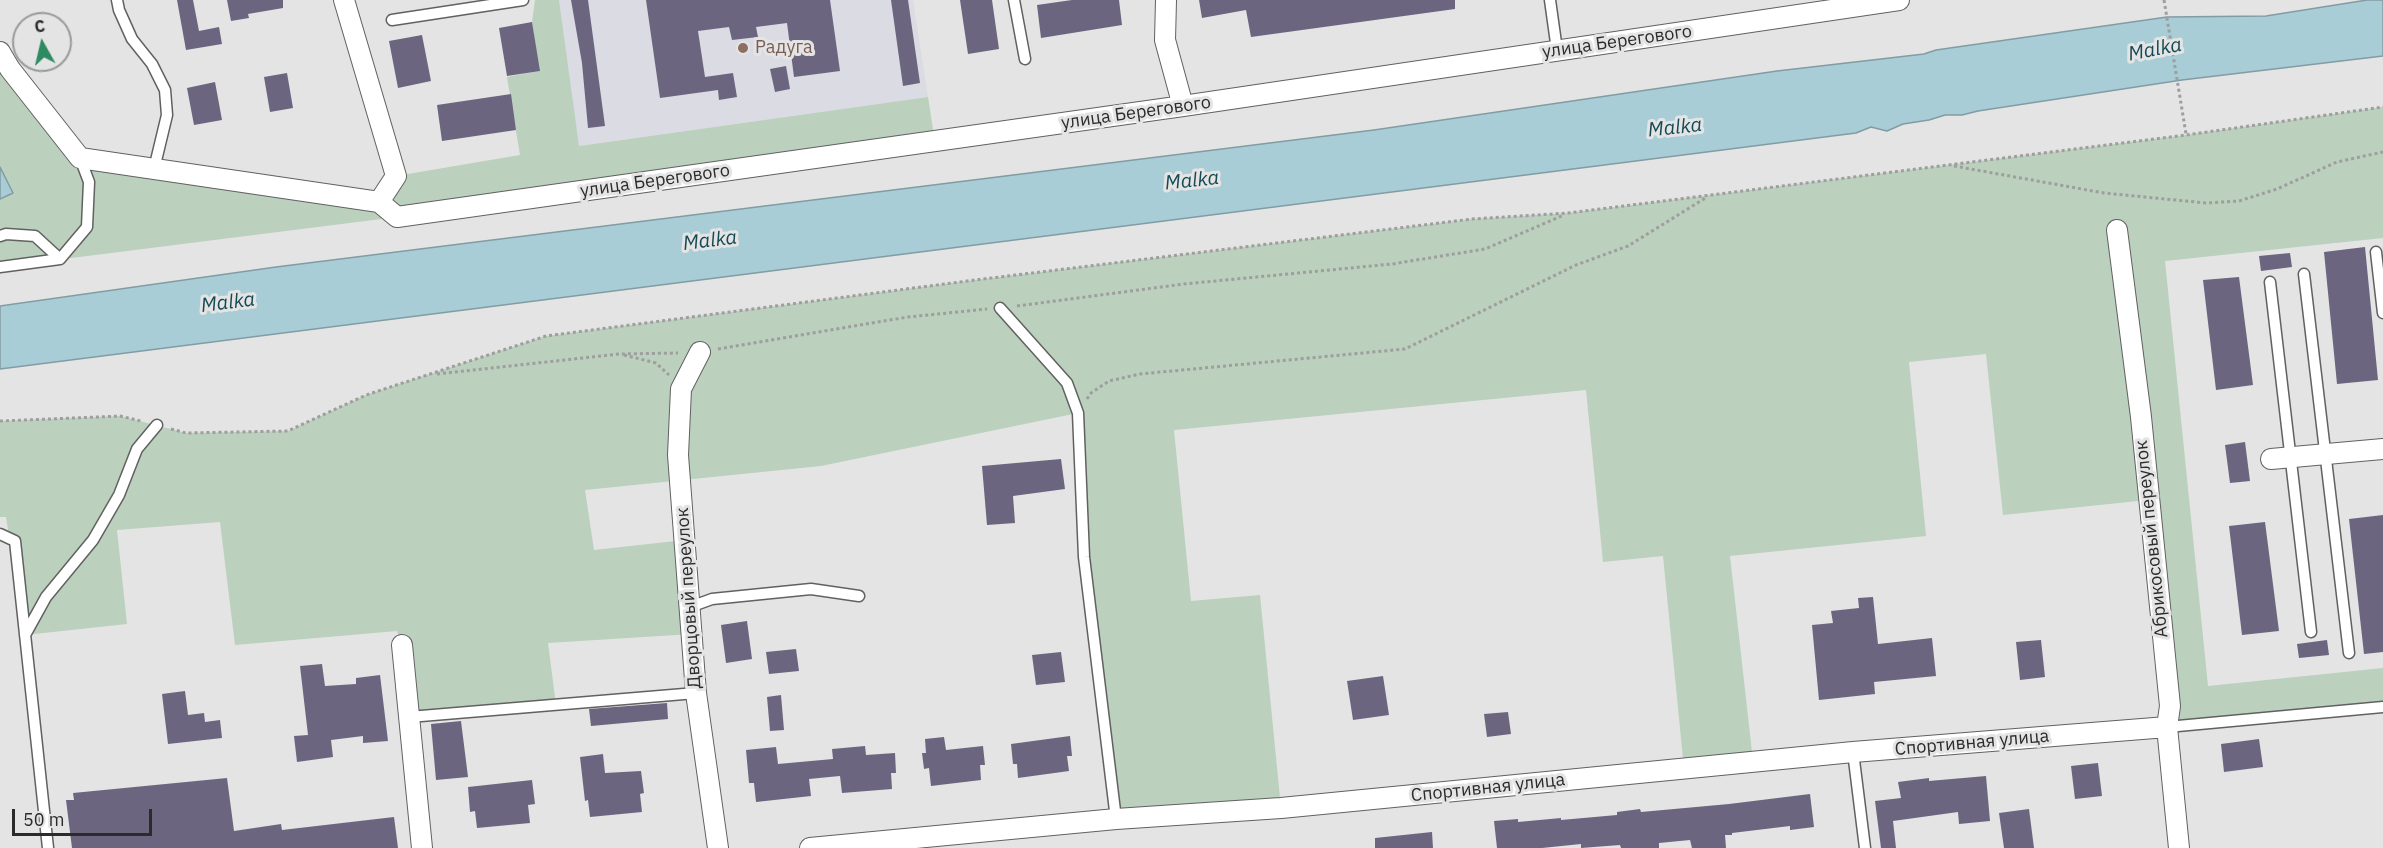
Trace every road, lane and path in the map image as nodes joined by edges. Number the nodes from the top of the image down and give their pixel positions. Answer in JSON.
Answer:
{"nodes":[{"id":1,"x":117,"y":0,"type":"edge"},
{"id":2,"x":344,"y":0,"type":"edge"},
{"id":3,"x":523,"y":0,"type":"edge"},
{"id":4,"x":1014,"y":0,"type":"edge"},
{"id":5,"x":1166,"y":0,"type":"edge"},
{"id":6,"x":1550,"y":0,"type":"edge"},
{"id":7,"x":1899,"y":0,"type":"edge"},
{"id":8,"x":2164,"y":0,"type":"edge"},
{"id":9,"x":1865,"y":2,"type":"edge"},
{"id":10,"x":392,"y":20,"type":"dead end"},
{"id":11,"x":1557,"y":50,"type":"junction"},
{"id":12,"x":0,"y":52,"type":"edge"},
{"id":13,"x":1025,"y":59,"type":"dead end"},
{"id":14,"x":1183,"y":106,"type":"junction"},
{"id":15,"x":2383,"y":107,"type":"edge"},
{"id":16,"x":2186,"y":135,"type":"junction"},
{"id":17,"x":2383,"y":152,"type":"edge"},
{"id":18,"x":80,"y":158,"type":"junction"},
{"id":19,"x":1950,"y":165,"type":"junction"},
{"id":20,"x":154,"y":169,"type":"junction"},
{"id":21,"x":1709,"y":195,"type":"junction"},
{"id":22,"x":379,"y":202,"type":"junction"},
{"id":23,"x":2117,"y":230,"type":"dead end"},
{"id":24,"x":0,"y":236,"type":"edge"},
{"id":25,"x":2376,"y":252,"type":"dead end"},
{"id":26,"x":60,"y":259,"type":"junction"},
{"id":27,"x":0,"y":267,"type":"edge"},
{"id":28,"x":2304,"y":274,"type":"dead end"},
{"id":29,"x":2270,"y":282,"type":"dead end"},
{"id":30,"x":1000,"y":308,"type":"dead end"},
{"id":31,"x":2383,"y":313,"type":"edge"},
{"id":32,"x":700,"y":352,"type":"dead end"},
{"id":33,"x":619,"y":354,"type":"dead end"},
{"id":34,"x":681,"y":389,"type":"junction"},
{"id":35,"x":1078,"y":413,"type":"junction"},
{"id":36,"x":0,"y":421,"type":"edge"},
{"id":37,"x":157,"y":426,"type":"junction"},
{"id":38,"x":2383,"y":449,"type":"edge"},
{"id":39,"x":2325,"y":454,"type":"junction"},
{"id":40,"x":2292,"y":457,"type":"junction"},
{"id":41,"x":2271,"y":459,"type":"dead end"},
{"id":42,"x":0,"y":534,"type":"edge"},
{"id":43,"x":859,"y":596,"type":"dead end"},
{"id":44,"x":690,"y":607,"type":"junction"},
{"id":45,"x":2311,"y":632,"type":"dead end"},
{"id":46,"x":25,"y":635,"type":"junction"},
{"id":47,"x":402,"y":645,"type":"dead end"},
{"id":48,"x":2349,"y":653,"type":"dead end"},
{"id":49,"x":696,"y":693,"type":"junction"},
{"id":50,"x":2383,"y":707,"type":"edge"},
{"id":51,"x":409,"y":717,"type":"junction"},
{"id":52,"x":2167,"y":727,"type":"junction"},
{"id":53,"x":1853,"y":752,"type":"junction"},
{"id":54,"x":1116,"y":819,"type":"junction"},
{"id":55,"x":48,"y":848,"type":"edge"},
{"id":56,"x":422,"y":848,"type":"edge"},
{"id":57,"x":718,"y":848,"type":"edge"},
{"id":58,"x":810,"y":848,"type":"edge"},
{"id":59,"x":1865,"y":848,"type":"edge"},
{"id":60,"x":2179,"y":848,"type":"edge"}],
"edges":[{"from":1,"to":20,"type":"lane"},
{"from":2,"to":22,"type":"street"},
{"from":3,"to":10,"type":"lane"},
{"from":4,"to":13,"type":"lane"},
{"from":5,"to":14,"type":"street"},
{"from":6,"to":11,"type":"lane"},
{"from":7,"to":9,"type":"street","name":"улица Берегового"},
{"from":8,"to":16,"type":"path"},
{"from":9,"to":11,"type":"street","name":"улица Берегового"},
{"from":11,"to":14,"type":"street","name":"улица Берегового"},
{"from":12,"to":18,"type":"street"},
{"from":14,"to":22,"type":"street","name":"улица Берегового"},
{"from":15,"to":16,"type":"path"},
{"from":16,"to":19,"type":"path"},
{"from":17,"to":19,"type":"path"},
{"from":18,"to":20,"type":"street"},
{"from":18,"to":26,"type":"lane"},
{"from":19,"to":21,"type":"path"},
{"from":20,"to":22,"type":"street"},
{"from":21,"to":35,"type":"path"},
{"from":21,"to":37,"type":"path"},
{"from":23,"to":52,"type":"street","name":"Абрикосовый переулок"},
{"from":24,"to":26,"type":"lane"},
{"from":25,"to":31,"type":"lane"},
{"from":26,"to":27,"type":"lane"},
{"from":28,"to":39,"type":"lane"},
{"from":29,"to":40,"type":"lane"},
{"from":30,"to":35,"type":"lane"},
{"from":32,"to":34,"type":"street","name":"Дворцовый переулок"},
{"from":33,"to":34,"type":"path"},
{"from":34,"to":44,"type":"street","name":"Дворцовый переулок"},
{"from":35,"to":54,"type":"lane"},
{"from":36,"to":37,"type":"path"},
{"from":37,"to":46,"type":"lane"},
{"from":38,"to":39,"type":"street"},
{"from":39,"to":40,"type":"street"},
{"from":39,"to":48,"type":"lane"},
{"from":40,"to":41,"type":"street"},
{"from":40,"to":45,"type":"lane"},
{"from":42,"to":46,"type":"lane"},
{"from":43,"to":44,"type":"lane"},
{"from":44,"to":49,"type":"street","name":"Дворцовый переулок"},
{"from":46,"to":55,"type":"lane"},
{"from":47,"to":51,"type":"street"},
{"from":49,"to":51,"type":"lane"},
{"from":49,"to":57,"type":"street","name":"Дворцовый переулок"},
{"from":50,"to":52,"type":"lane"},
{"from":51,"to":56,"type":"street"},
{"from":52,"to":53,"type":"street","name":"Спортивная улица"},
{"from":52,"to":60,"type":"street","name":"Абрикосовый переулок"},
{"from":53,"to":54,"type":"street","name":"Спортивная улица"},
{"from":53,"to":59,"type":"lane"},
{"from":54,"to":58,"type":"street","name":"Спортивная улица"}]}
